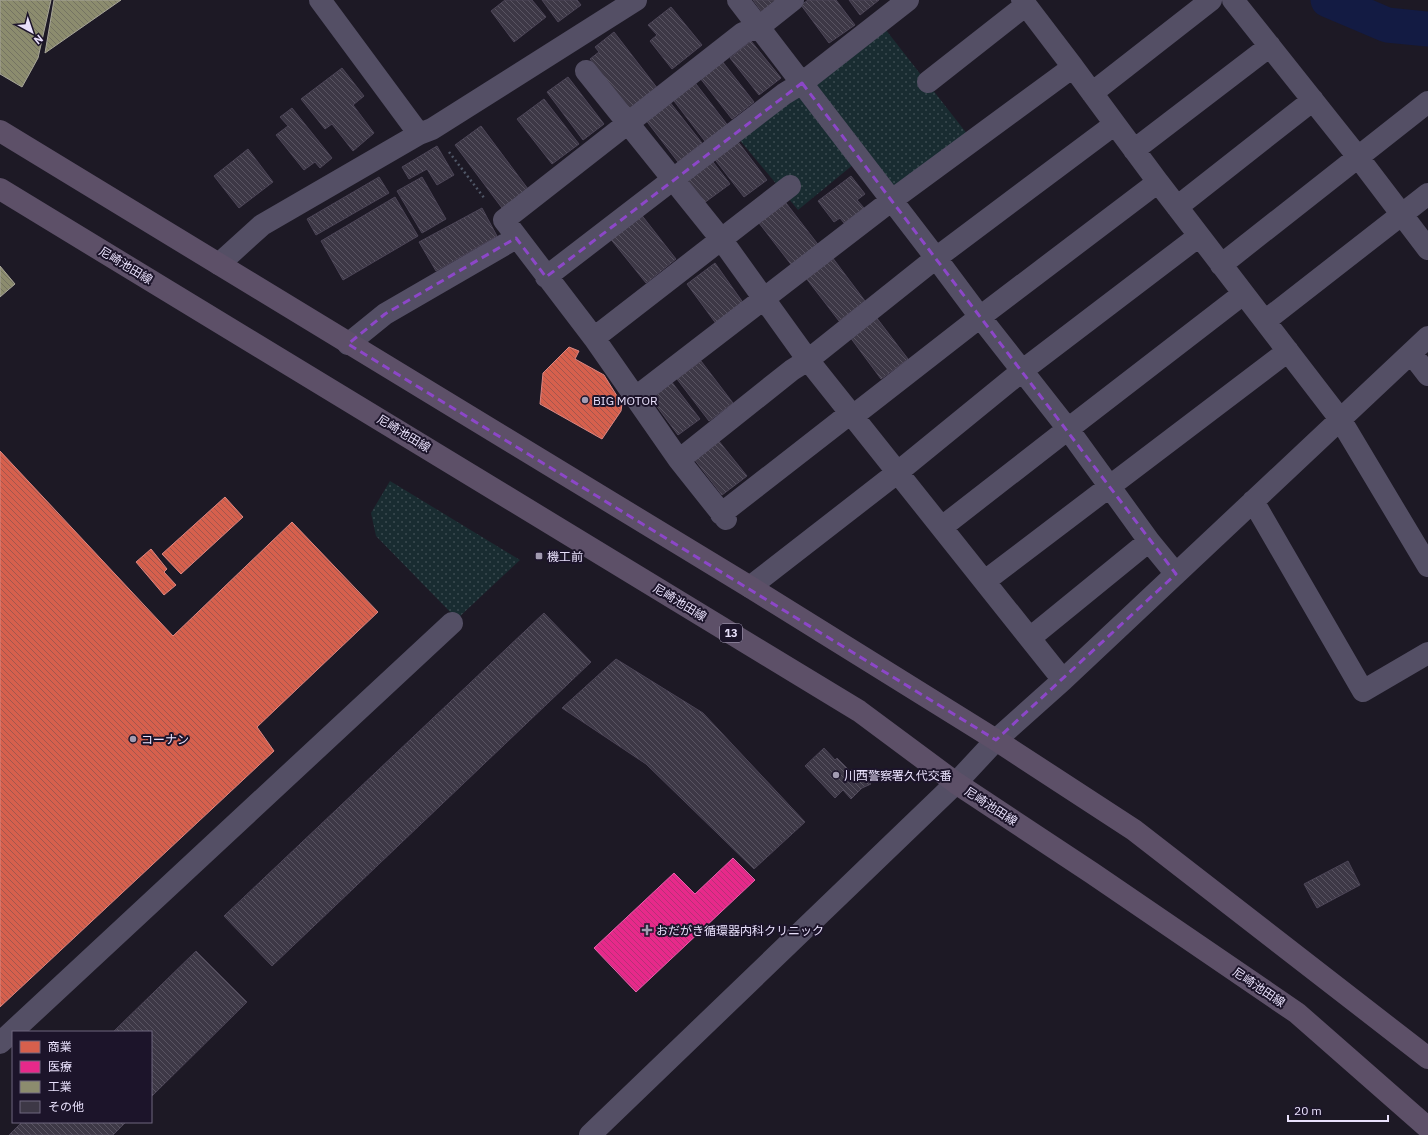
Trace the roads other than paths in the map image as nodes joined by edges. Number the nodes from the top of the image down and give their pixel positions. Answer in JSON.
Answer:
{"nodes":[{"id":1,"x":320,"y":0,"type":"edge"},
{"id":2,"x":636,"y":0,"type":"edge"},
{"id":3,"x":738,"y":0,"type":"edge"},
{"id":4,"x":793,"y":0,"type":"edge"},
{"id":5,"x":908,"y":0,"type":"edge"},
{"id":6,"x":1211,"y":0,"type":"edge"},
{"id":7,"x":1233,"y":0,"type":"edge"},
{"id":8,"x":1024,"y":2,"type":"edge"},
{"id":9,"x":613,"y":6,"type":"edge"},
{"id":10,"x":759,"y":27,"type":"junction"},
{"id":11,"x":1270,"y":46,"type":"junction"},
{"id":12,"x":1073,"y":67,"type":"junction"},
{"id":13,"x":586,"y":71,"type":"dead end"},
{"id":14,"x":928,"y":82,"type":"dead end"},
{"id":15,"x":802,"y":83,"type":"junction"},
{"id":16,"x":1092,"y":93,"type":"junction"},
{"id":17,"x":1313,"y":100,"type":"junction"},
{"id":18,"x":1428,"y":102,"type":"edge"},
{"id":19,"x":627,"y":122,"type":"junction"},
{"id":20,"x":1115,"y":124,"type":"junction"},
{"id":21,"x":425,"y":131,"type":"junction"},
{"id":22,"x":0,"y":132,"type":"edge"},
{"id":23,"x":1134,"y":150,"type":"junction"},
{"id":24,"x":1358,"y":157,"type":"junction"},
{"id":25,"x":673,"y":181,"type":"junction"},
{"id":26,"x":1158,"y":182,"type":"junction"},
{"id":27,"x":790,"y":186,"type":"dead end"},
{"id":28,"x":0,"y":189,"type":"edge"},
{"id":29,"x":1428,"y":194,"type":"edge"},
{"id":30,"x":892,"y":200,"type":"junction"},
{"id":31,"x":1177,"y":207,"type":"junction"},
{"id":32,"x":1402,"y":214,"type":"junction"},
{"id":33,"x":510,"y":229,"type":"junction"},
{"id":34,"x":1199,"y":236,"type":"junction"},
{"id":35,"x":721,"y":239,"type":"junction"},
{"id":36,"x":1428,"y":249,"type":"edge"},
{"id":37,"x":936,"y":258,"type":"junction"},
{"id":38,"x":219,"y":264,"type":"junction"},
{"id":39,"x":1221,"y":265,"type":"junction"},
{"id":40,"x":546,"y":277,"type":"junction"},
{"id":41,"x":1243,"y":294,"type":"junction"},
{"id":42,"x":765,"y":299,"type":"junction"},
{"id":43,"x":980,"y":317,"type":"junction"},
{"id":44,"x":1265,"y":321,"type":"junction"},
{"id":45,"x":1428,"y":337,"type":"edge"},
{"id":46,"x":594,"y":338,"type":"junction"},
{"id":47,"x":348,"y":344,"type":"junction"},
{"id":48,"x":1288,"y":351,"type":"junction"},
{"id":49,"x":1411,"y":353,"type":"junction"},
{"id":50,"x":808,"y":360,"type":"junction"},
{"id":51,"x":1023,"y":370,"type":"junction"},
{"id":52,"x":1428,"y":376,"type":"edge"},
{"id":53,"x":636,"y":397,"type":"junction"},
{"id":54,"x":853,"y":416,"type":"junction"},
{"id":55,"x":1340,"y":419,"type":"junction"},
{"id":56,"x":1068,"y":429,"type":"junction"},
{"id":57,"x":679,"y":460,"type":"junction"},
{"id":58,"x":898,"y":472,"type":"junction"},
{"id":59,"x":1110,"y":488,"type":"junction"},
{"id":60,"x":1252,"y":502,"type":"junction"},
{"id":61,"x":942,"y":527,"type":"junction"},
{"id":62,"x":1149,"y":541,"type":"junction"},
{"id":63,"x":1428,"y":566,"type":"edge"},
{"id":64,"x":1176,"y":574,"type":"junction"},
{"id":65,"x":985,"y":582,"type":"junction"},
{"id":66,"x":750,"y":586,"type":"junction"},
{"id":67,"x":452,"y":623,"type":"dead end"},
{"id":68,"x":1030,"y":638,"type":"junction"},
{"id":69,"x":1428,"y":653,"type":"edge"},
{"id":70,"x":1063,"y":680,"type":"junction"},
{"id":71,"x":996,"y":740,"type":"junction"},
{"id":72,"x":956,"y":783,"type":"junction"},
{"id":73,"x":13,"y":1031,"type":"edge"},
{"id":74,"x":12,"y":1032,"type":"edge"},
{"id":75,"x":0,"y":1043,"type":"edge"},
{"id":76,"x":1428,"y":1058,"type":"edge"},
{"id":77,"x":1428,"y":1128,"type":"edge"},
{"id":78,"x":590,"y":1135,"type":"edge"}],
"edges":[{"from":1,"to":21,"type":"street"},
{"from":2,"to":9,"type":"street"},
{"from":3,"to":10,"type":"street"},
{"from":4,"to":10,"type":"street"},
{"from":5,"to":15,"type":"street"},
{"from":6,"to":16,"type":"street"},
{"from":7,"to":11,"type":"street"},
{"from":8,"to":12,"type":"street"},
{"from":8,"to":14,"type":"street"},
{"from":9,"to":21,"type":"street"},
{"from":10,"to":15,"type":"street"},
{"from":10,"to":19,"type":"street"},
{"from":11,"to":17,"type":"street"},
{"from":11,"to":23,"type":"street"},
{"from":12,"to":16,"type":"street"},
{"from":12,"to":30,"type":"street"},
{"from":13,"to":19,"type":"street"},
{"from":15,"to":25,"type":"street"},
{"from":15,"to":30,"type":"street"},
{"from":16,"to":20,"type":"street"},
{"from":17,"to":24,"type":"street"},
{"from":17,"to":31,"type":"street"},
{"from":18,"to":24,"type":"street"},
{"from":19,"to":25,"type":"street"},
{"from":19,"to":33,"type":"street"},
{"from":20,"to":23,"type":"street"},
{"from":20,"to":37,"type":"street"},
{"from":21,"to":38,"type":"street"},
{"from":22,"to":38,"type":"main road"},
{"from":23,"to":26,"type":"street"},
{"from":24,"to":32,"type":"street"},
{"from":24,"to":39,"type":"street"},
{"from":25,"to":35,"type":"street"},
{"from":25,"to":40,"type":"street"},
{"from":26,"to":31,"type":"street"},
{"from":26,"to":43,"type":"street"},
{"from":27,"to":35,"type":"street"},
{"from":28,"to":72,"type":"main road","name":"尼崎池田線","number":"13"},
{"from":29,"to":32,"type":"street"},
{"from":30,"to":37,"type":"street"},
{"from":30,"to":42,"type":"street"},
{"from":31,"to":34,"type":"street"},
{"from":32,"to":36,"type":"street"},
{"from":32,"to":44,"type":"street"},
{"from":33,"to":40,"type":"street"},
{"from":33,"to":47,"type":"street"},
{"from":34,"to":39,"type":"street"},
{"from":34,"to":51,"type":"street"},
{"from":35,"to":42,"type":"street"},
{"from":35,"to":46,"type":"street"},
{"from":37,"to":43,"type":"street"},
{"from":37,"to":50,"type":"street"},
{"from":38,"to":47,"type":"main road"},
{"from":39,"to":41,"type":"street"},
{"from":40,"to":46,"type":"street"},
{"from":41,"to":44,"type":"street"},
{"from":41,"to":56,"type":"street"},
{"from":42,"to":50,"type":"street"},
{"from":42,"to":53,"type":"street"},
{"from":43,"to":51,"type":"street"},
{"from":43,"to":54,"type":"street"},
{"from":44,"to":48,"type":"street"},
{"from":45,"to":49,"type":"street"},
{"from":46,"to":53,"type":"street"},
{"from":47,"to":66,"type":"main road"},
{"from":48,"to":55,"type":"street"},
{"from":48,"to":59,"type":"street"},
{"from":49,"to":52,"type":"street"},
{"from":49,"to":55,"type":"street"},
{"from":50,"to":54,"type":"street"},
{"from":50,"to":57,"type":"street"},
{"from":51,"to":56,"type":"street"},
{"from":51,"to":58,"type":"street"},
{"from":53,"to":57,"type":"street"},
{"from":54,"to":57,"type":"street"},
{"from":54,"to":58,"type":"street"},
{"from":55,"to":60,"type":"street"},
{"from":55,"to":63,"type":"street"},
{"from":56,"to":59,"type":"street"},
{"from":56,"to":61,"type":"street"},
{"from":58,"to":61,"type":"street"},
{"from":58,"to":66,"type":"street"},
{"from":59,"to":62,"type":"street"},
{"from":59,"to":65,"type":"street"},
{"from":60,"to":64,"type":"street"},
{"from":60,"to":69,"type":"street"},
{"from":61,"to":65,"type":"street"},
{"from":62,"to":64,"type":"street"},
{"from":62,"to":68,"type":"street"},
{"from":64,"to":70,"type":"street"},
{"from":65,"to":68,"type":"street"},
{"from":66,"to":71,"type":"main road"},
{"from":67,"to":73,"type":"street"},
{"from":68,"to":70,"type":"street"},
{"from":70,"to":71,"type":"street"},
{"from":71,"to":72,"type":"street"},
{"from":71,"to":76,"type":"main road"},
{"from":72,"to":77,"type":"main road","name":"尼崎池田線","number":"13"},
{"from":72,"to":78,"type":"street"},
{"from":74,"to":75,"type":"street"}]}
